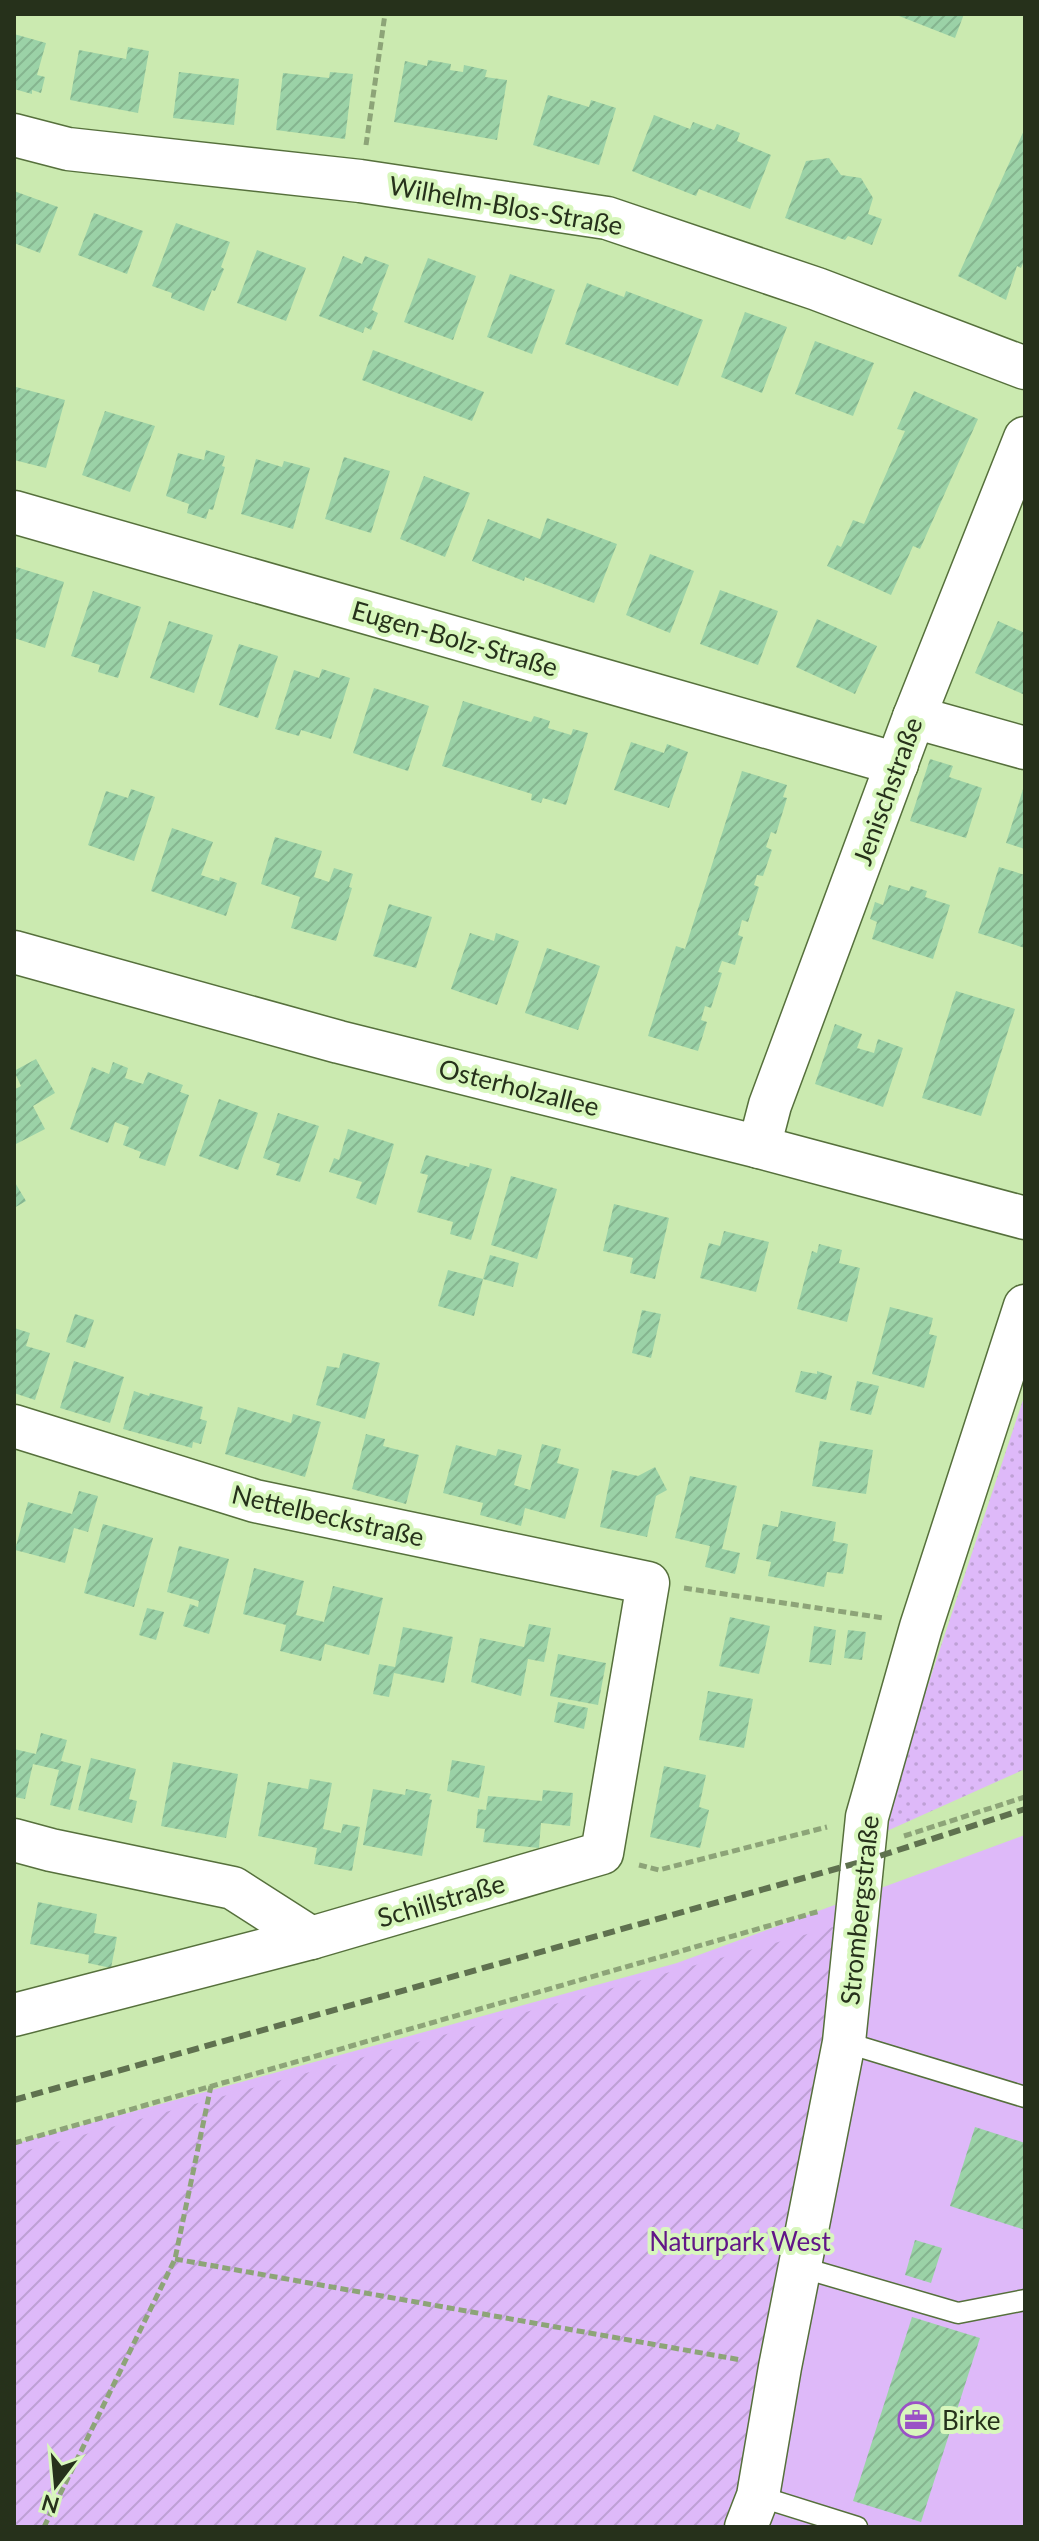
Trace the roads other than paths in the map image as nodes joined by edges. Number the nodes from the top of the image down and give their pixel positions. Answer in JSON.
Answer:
{"nodes":[{"id":1,"x":14,"y":135,"type":"edge"},
{"id":2,"x":1025,"y":368,"type":"edge"},
{"id":3,"x":1025,"y":438,"type":"edge"},
{"id":4,"x":14,"y":512,"type":"edge"},
{"id":5,"x":914,"y":717,"type":"junction"},
{"id":6,"x":1025,"y":748,"type":"edge"},
{"id":7,"x":897,"y":764,"type":"junction"},
{"id":8,"x":14,"y":952,"type":"edge"},
{"id":9,"x":759,"y":1147,"type":"junction"},
{"id":10,"x":1025,"y":1218,"type":"edge"},
{"id":11,"x":1025,"y":1306,"type":"edge"},
{"id":12,"x":14,"y":1426,"type":"edge"},
{"id":13,"x":14,"y":1840,"type":"edge"},
{"id":14,"x":602,"y":1853,"type":"joint"},
{"id":15,"x":311,"y":1938,"type":"junction"},
{"id":16,"x":14,"y":2015,"type":"edge"},
{"id":17,"x":844,"y":2042,"type":"junction"},
{"id":18,"x":1025,"y":2097,"type":"edge"},
{"id":19,"x":800,"y":2267,"type":"junction"},
{"id":20,"x":1025,"y":2300,"type":"edge"},
{"id":21,"x":752,"y":2511,"type":"edge"},
{"id":22,"x":857,"y":2527,"type":"edge"}],
"edges":[{"from":1,"to":2,"type":"street","name":"Wilhelm-Blos-Straße"},
{"from":3,"to":5,"type":"street","name":"Jenischstraße"},
{"from":4,"to":7,"type":"street","name":"Eugen-Bolz-Straße"},
{"from":5,"to":6,"type":"street"},
{"from":5,"to":7,"type":"street","name":"Jenischstraße"},
{"from":7,"to":9,"type":"street","name":"Jenischstraße"},
{"from":8,"to":9,"type":"street","name":"Osterholzallee"},
{"from":9,"to":10,"type":"street","name":"Osterholzallee"},
{"from":11,"to":17,"type":"street","name":"Strombergstraße"},
{"from":12,"to":14,"type":"street","name":"Nettelbeckstraße"},
{"from":13,"to":15,"type":"street"},
{"from":14,"to":15,"type":"street","name":"Schillstraße"},
{"from":15,"to":16,"type":"street","name":"Schillstraße"},
{"from":17,"to":18,"type":"lane"},
{"from":17,"to":19,"type":"street","name":"Strombergstraße"},
{"from":19,"to":20,"type":"lane"},
{"from":19,"to":21,"type":"street","name":"Strombergstraße"},
{"from":21,"to":22,"type":"lane"}]}
